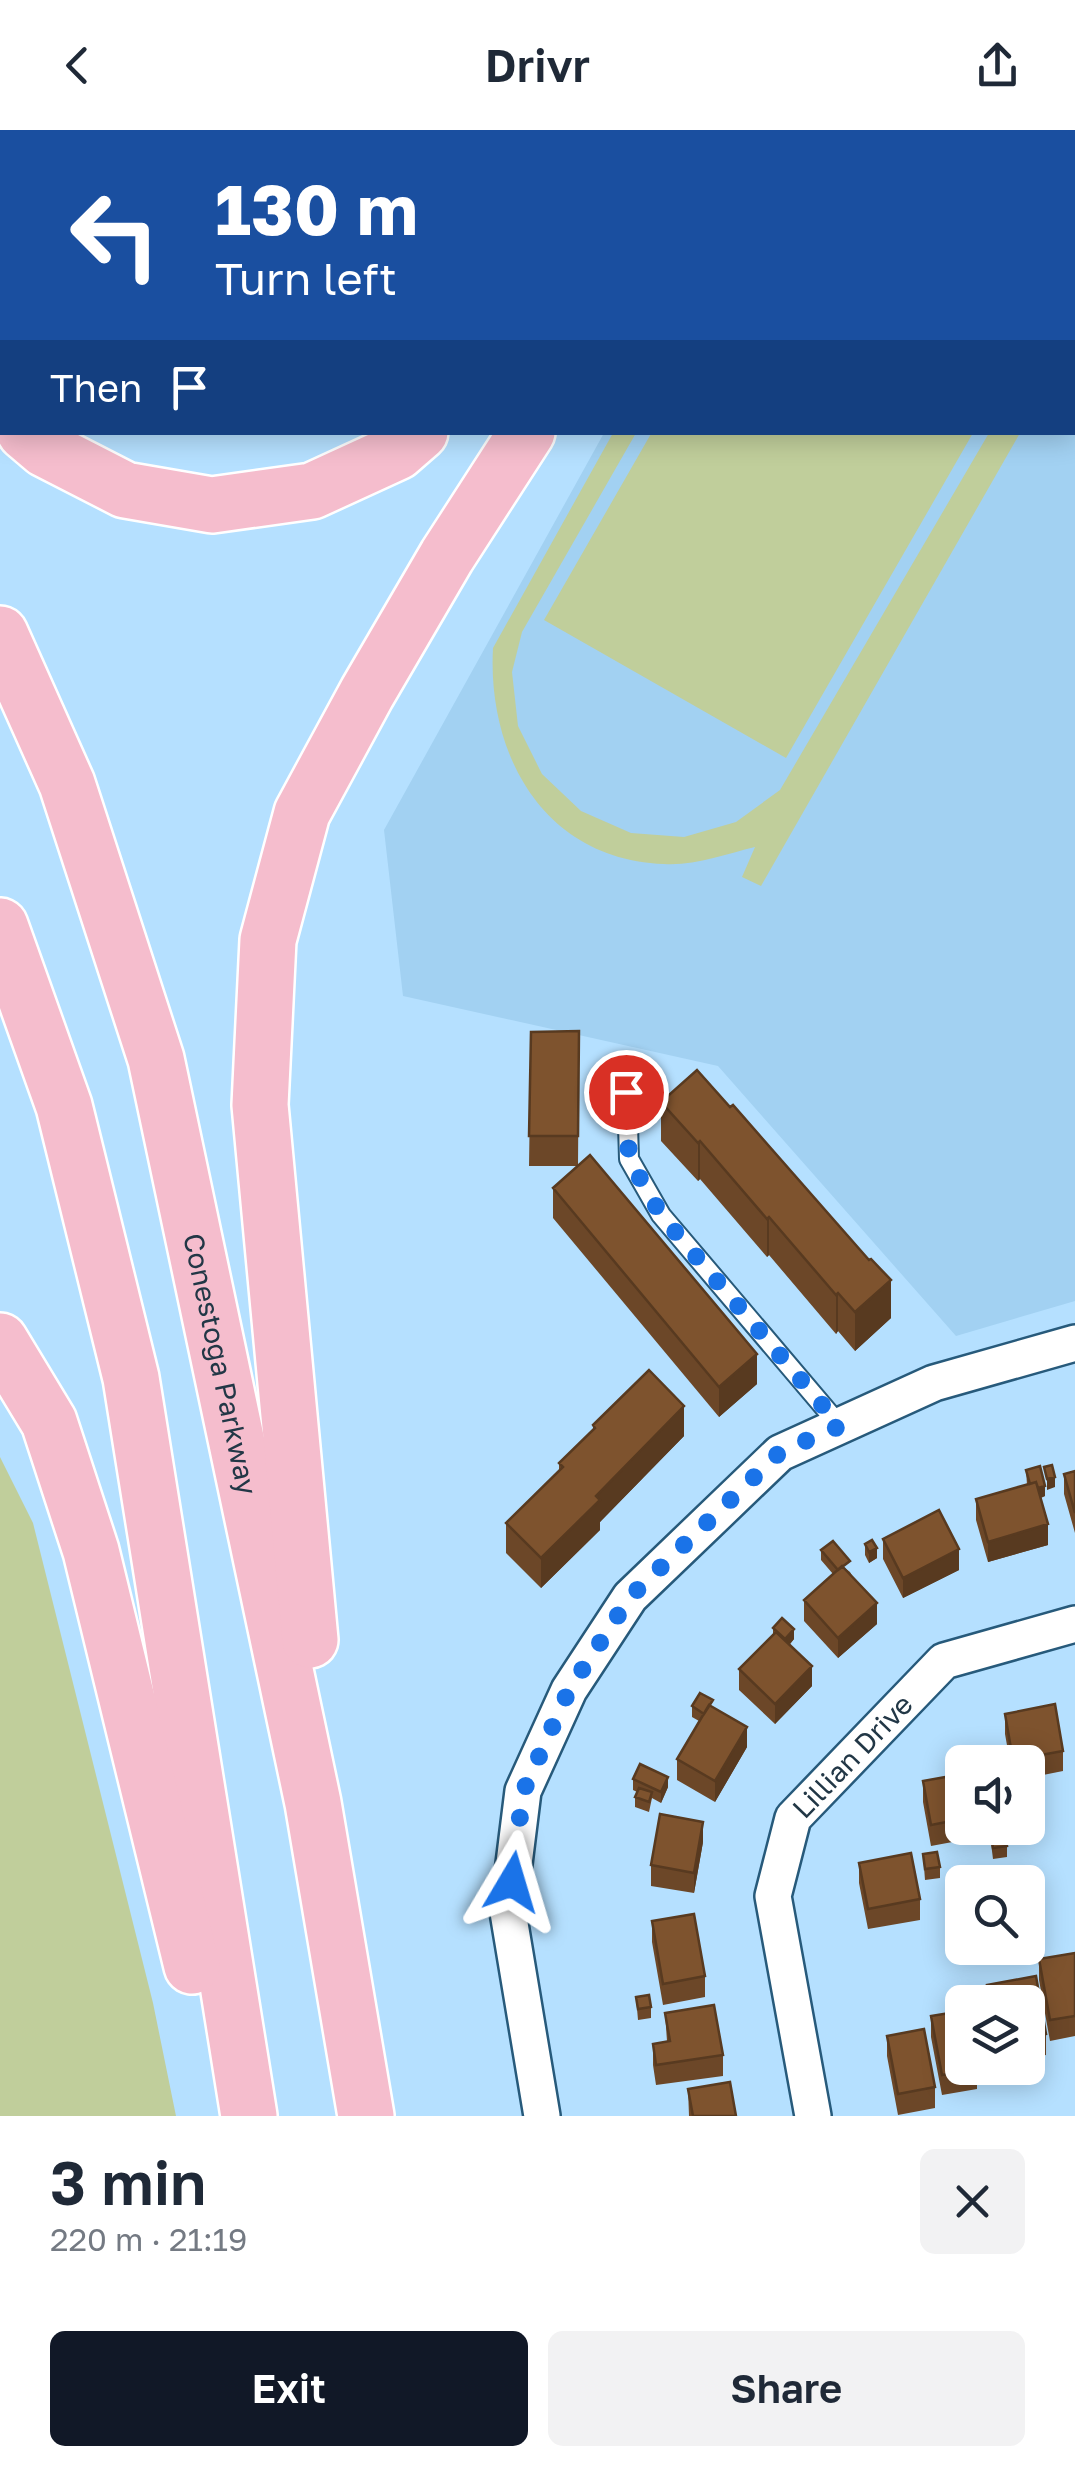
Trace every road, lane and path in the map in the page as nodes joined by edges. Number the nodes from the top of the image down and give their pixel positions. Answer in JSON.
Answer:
{"nodes":[{"id":1,"x":29,"y":435,"type":"edge"},
{"id":2,"x":417,"y":435,"type":"edge"},
{"id":3,"x":524,"y":435,"type":"edge"},
{"id":4,"x":0,"y":634,"type":"edge"},
{"id":5,"x":0,"y":926,"type":"edge"},
{"id":6,"x":626,"y":1092,"type":"dead end"},
{"id":7,"x":0,"y":1341,"type":"edge"},
{"id":8,"x":1075,"y":1343,"type":"edge"},
{"id":9,"x":840,"y":1426,"type":"junction"},
{"id":10,"x":1075,"y":1624,"type":"edge"},
{"id":11,"x":313,"y":1803,"type":"junction"},
{"id":12,"x":247,"y":2116,"type":"edge"},
{"id":13,"x":366,"y":2116,"type":"edge"},
{"id":14,"x":542,"y":2116,"type":"edge"},
{"id":15,"x":813,"y":2116,"type":"edge"}],
"edges":[{"from":1,"to":2,"type":"highway"},
{"from":3,"to":11,"type":"highway"},
{"from":4,"to":11,"type":"highway","name":"Conestoga Parkway"},
{"from":5,"to":12,"type":"highway"},
{"from":6,"to":9,"type":"lane"},
{"from":7,"to":12,"type":"highway"},
{"from":8,"to":9,"type":"street"},
{"from":9,"to":14,"type":"street"},
{"from":10,"to":15,"type":"street","name":"Lillian Drive"},
{"from":11,"to":13,"type":"highway","name":"Conestoga Parkway"}]}
